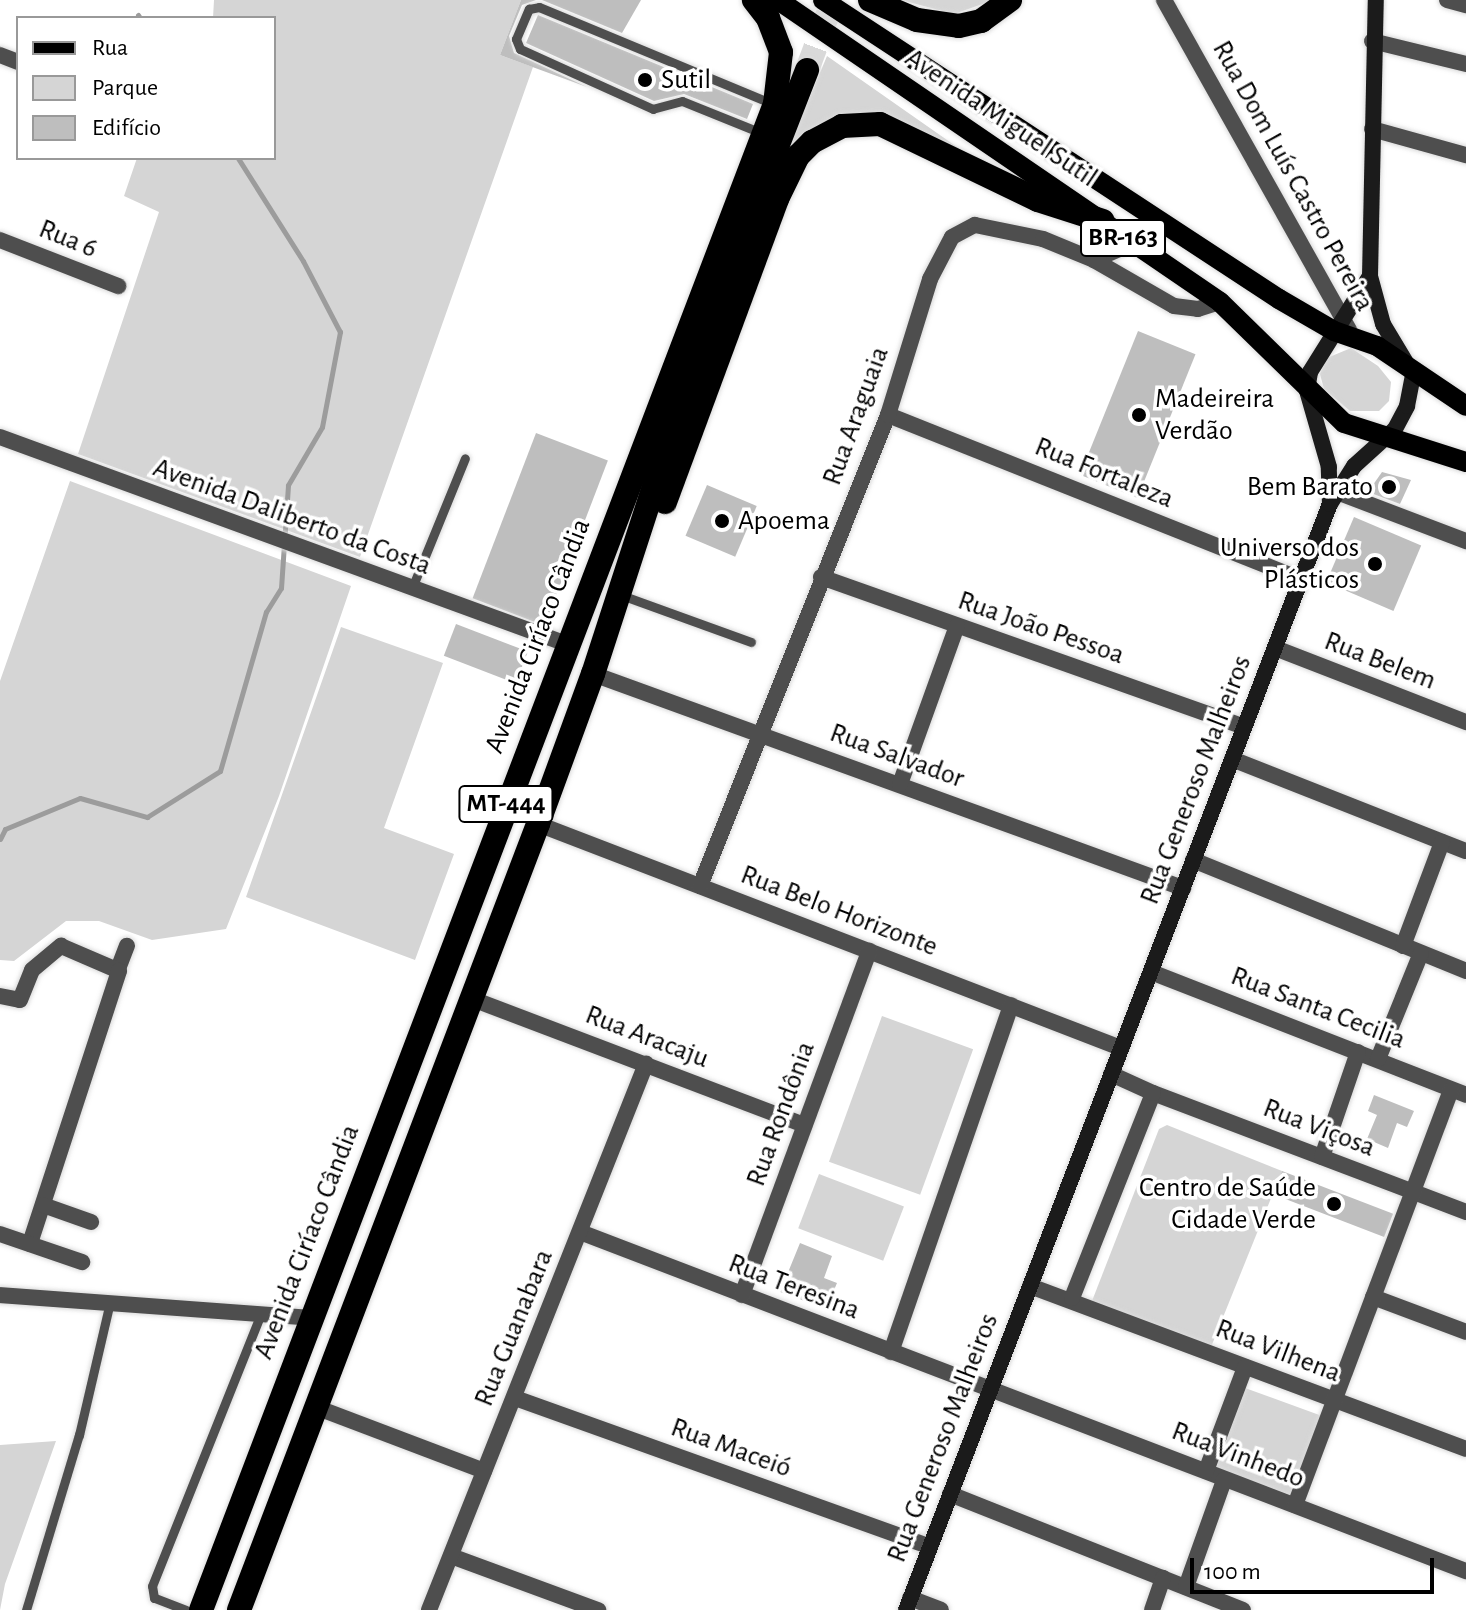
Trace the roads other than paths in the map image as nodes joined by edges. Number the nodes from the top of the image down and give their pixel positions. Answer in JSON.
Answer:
{"nodes":[{"id":1,"x":754,"y":0,"type":"edge"},
{"id":2,"x":778,"y":0,"type":"edge"},
{"id":3,"x":823,"y":0,"type":"edge"},
{"id":4,"x":870,"y":0,"type":"edge"},
{"id":5,"x":1010,"y":0,"type":"edge"},
{"id":6,"x":1164,"y":0,"type":"edge"},
{"id":7,"x":1376,"y":0,"type":"edge"},
{"id":8,"x":1447,"y":0,"type":"edge"},
{"id":9,"x":1466,"y":5,"type":"edge"},
{"id":10,"x":1372,"y":41,"type":"junction"},
{"id":11,"x":1466,"y":64,"type":"edge"},
{"id":12,"x":807,"y":70,"type":"tunnel mouth"},
{"id":13,"x":775,"y":104,"type":"junction"},
{"id":14,"x":1372,"y":129,"type":"junction"},
{"id":15,"x":764,"y":134,"type":"junction"},
{"id":16,"x":1466,"y":155,"type":"edge"},
{"id":17,"x":1103,"y":221,"type":"junction"},
{"id":18,"x":0,"y":240,"type":"edge"},
{"id":19,"x":1131,"y":244,"type":"junction"},
{"id":20,"x":1094,"y":260,"type":"junction"},
{"id":21,"x":1370,"y":276,"type":"junction"},
{"id":22,"x":118,"y":286,"type":"dead end"},
{"id":23,"x":1220,"y":302,"type":"junction"},
{"id":24,"x":1343,"y":329,"type":"junction"},
{"id":25,"x":1413,"y":374,"type":"junction"},
{"id":26,"x":1307,"y":391,"type":"junction"},
{"id":27,"x":1466,"y":406,"type":"edge"},
{"id":28,"x":888,"y":415,"type":"junction"},
{"id":29,"x":1387,"y":438,"type":"junction"},
{"id":30,"x":2,"y":443,"type":"edge"},
{"id":31,"x":465,"y":458,"type":"dead end"},
{"id":32,"x":1466,"y":462,"type":"edge"},
{"id":33,"x":1332,"y":495,"type":"junction"},
{"id":34,"x":1466,"y":541,"type":"edge"},
{"id":35,"x":821,"y":577,"type":"junction"},
{"id":36,"x":1301,"y":579,"type":"junction"},
{"id":37,"x":412,"y":588,"type":"junction"},
{"id":38,"x":624,"y":596,"type":"junction"},
{"id":39,"x":957,"y":626,"type":"junction"},
{"id":40,"x":604,"y":639,"type":"junction"},
{"id":41,"x":751,"y":642,"type":"dead end"},
{"id":42,"x":567,"y":644,"type":"junction"},
{"id":43,"x":1275,"y":648,"type":"junction"},
{"id":44,"x":593,"y":674,"type":"junction"},
{"id":45,"x":1466,"y":722,"type":"edge"},
{"id":46,"x":1244,"y":727,"type":"junction"},
{"id":47,"x":761,"y":735,"type":"junction"},
{"id":48,"x":1232,"y":759,"type":"junction"},
{"id":49,"x":900,"y":784,"type":"junction"},
{"id":50,"x":538,"y":824,"type":"junction"},
{"id":51,"x":1442,"y":842,"type":"junction"},
{"id":52,"x":1465,"y":847,"type":"edge"},
{"id":53,"x":1193,"y":860,"type":"junction"},
{"id":54,"x":700,"y":886,"type":"junction"},
{"id":55,"x":1183,"y":888,"type":"junction"},
{"id":56,"x":127,"y":946,"type":"dead end"},
{"id":57,"x":1403,"y":946,"type":"junction"},
{"id":58,"x":869,"y":951,"type":"junction"},
{"id":59,"x":1421,"y":953,"type":"junction"},
{"id":60,"x":118,"y":969,"type":"junction"},
{"id":61,"x":1466,"y":971,"type":"edge"},
{"id":62,"x":1151,"y":972,"type":"junction"},
{"id":63,"x":0,"y":996,"type":"edge"},
{"id":64,"x":470,"y":998,"type":"junction"},
{"id":65,"x":1011,"y":1005,"type":"junction"},
{"id":66,"x":1121,"y":1048,"type":"junction"},
{"id":67,"x":1358,"y":1052,"type":"junction"},
{"id":68,"x":1378,"y":1059,"type":"junction"},
{"id":69,"x":646,"y":1064,"type":"junction"},
{"id":70,"x":1111,"y":1074,"type":"junction"},
{"id":71,"x":1458,"y":1092,"type":"edge"},
{"id":72,"x":1153,"y":1093,"type":"junction"},
{"id":73,"x":804,"y":1125,"type":"junction"},
{"id":74,"x":1322,"y":1157,"type":"junction"},
{"id":75,"x":1410,"y":1191,"type":"junction"},
{"id":76,"x":43,"y":1205,"type":"junction"},
{"id":77,"x":1466,"y":1212,"type":"edge"},
{"id":78,"x":91,"y":1222,"type":"dead end"},
{"id":79,"x":580,"y":1232,"type":"junction"},
{"id":80,"x":0,"y":1234,"type":"edge"},
{"id":81,"x":30,"y":1244,"type":"junction"},
{"id":82,"x":82,"y":1262,"type":"dead end"},
{"id":83,"x":1030,"y":1286,"type":"junction"},
{"id":84,"x":0,"y":1295,"type":"edge"},
{"id":85,"x":742,"y":1295,"type":"junction"},
{"id":86,"x":1373,"y":1297,"type":"junction"},
{"id":87,"x":1072,"y":1298,"type":"junction"},
{"id":88,"x":110,"y":1302,"type":"junction"},
{"id":89,"x":261,"y":1313,"type":"junction"},
{"id":90,"x":310,"y":1318,"type":"junction"},
{"id":91,"x":1466,"y":1332,"type":"edge"},
{"id":92,"x":891,"y":1352,"type":"junction"},
{"id":93,"x":1245,"y":1367,"type":"junction"},
{"id":94,"x":990,"y":1389,"type":"junction"},
{"id":95,"x":515,"y":1398,"type":"junction"},
{"id":96,"x":1332,"y":1401,"type":"junction"},
{"id":97,"x":313,"y":1406,"type":"junction"},
{"id":98,"x":1466,"y":1449,"type":"edge"},
{"id":99,"x":484,"y":1471,"type":"junction"},
{"id":100,"x":1206,"y":1471,"type":"junction"},
{"id":101,"x":1224,"y":1480,"type":"junction"},
{"id":102,"x":950,"y":1494,"type":"junction"},
{"id":103,"x":1295,"y":1505,"type":"junction"},
{"id":104,"x":930,"y":1547,"type":"junction"},
{"id":105,"x":451,"y":1556,"type":"junction"},
{"id":106,"x":1466,"y":1571,"type":"edge"},
{"id":107,"x":1163,"y":1578,"type":"junction"},
{"id":108,"x":1186,"y":1587,"type":"junction"},
{"id":109,"x":908,"y":1604,"type":"edge"},
{"id":110,"x":592,"y":1609,"type":"edge"},
{"id":111,"x":26,"y":1610,"type":"edge"},
{"id":112,"x":186,"y":1610,"type":"edge"},
{"id":113,"x":201,"y":1610,"type":"edge"},
{"id":114,"x":239,"y":1610,"type":"edge"},
{"id":115,"x":429,"y":1610,"type":"edge"},
{"id":116,"x":941,"y":1610,"type":"edge"},
{"id":117,"x":1152,"y":1610,"type":"edge"},
{"id":118,"x":1243,"y":1610,"type":"edge"}],
"edges":[{"from":1,"to":13,"type":"highway","name":"Avenida Ciríaco Cândia","number":"MT-444"},
{"from":2,"to":17,"type":"main road","name":"Avenida Miguel Sutil","number":"BR-163"},
{"from":3,"to":24,"type":"main road","name":"Avenida Miguel Sutil","number":"BR-163"},
{"from":4,"to":5,"type":"highway"},
{"from":6,"to":24,"type":"street","name":"Rua Dom Luís Castro Pereira"},
{"from":7,"to":10,"type":"street"},
{"from":8,"to":9,"type":"street"},
{"from":10,"to":11,"type":"street"},
{"from":10,"to":14,"type":"street"},
{"from":12,"to":40,"type":"highway"},
{"from":13,"to":15,"type":"highway","name":"Avenida Ciríaco Cândia","number":"MT-444"},
{"from":13,"to":15,"type":"lane"},
{"from":14,"to":16,"type":"street"},
{"from":14,"to":21,"type":"street"},
{"from":15,"to":42,"type":"highway","name":"Avenida Ciríaco Cândia","number":"MT-444"},
{"from":17,"to":19,"type":"main road","name":"Avenida Miguel Sutil","number":"BR-163"},
{"from":17,"to":38,"type":"highway","number":"MT-444"},
{"from":18,"to":22,"type":"street","name":"Rua 6"},
{"from":19,"to":20,"type":"street"},
{"from":19,"to":23,"type":"main road","name":"Avenida Miguel Sutil","number":"BR-163"},
{"from":20,"to":23,"type":"street","name":"Rua Araguaia"},
{"from":20,"to":28,"type":"street","name":"Rua Araguaia"},
{"from":21,"to":24,"type":"street"},
{"from":21,"to":25,"type":"street"},
{"from":23,"to":26,"type":"main road","name":"Avenida Miguel Sutil","number":"BR-163"},
{"from":24,"to":25,"type":"main road","name":"Avenida Miguel Sutil","number":"BR-163"},
{"from":24,"to":26,"type":"street"},
{"from":25,"to":27,"type":"main road","name":"Avenida Miguel Sutil","number":"BR-163"},
{"from":25,"to":29,"type":"street"},
{"from":26,"to":29,"type":"main road","name":"Avenida Miguel Sutil","number":"BR-163"},
{"from":26,"to":33,"type":"street"},
{"from":28,"to":35,"type":"street","name":"Rua Araguaia"},
{"from":28,"to":36,"type":"street","name":"Rua Fortaleza"},
{"from":29,"to":32,"type":"main road","name":"Avenida Miguel Sutil","number":"BR-163"},
{"from":29,"to":33,"type":"street"},
{"from":30,"to":37,"type":"street","name":"Avenida Daliberto da Costa"},
{"from":31,"to":37,"type":"lane"},
{"from":33,"to":34,"type":"street"},
{"from":33,"to":36,"type":"street","name":"Rua Generoso Malheiros"},
{"from":35,"to":39,"type":"street","name":"Rua João Pessoa"},
{"from":35,"to":47,"type":"street","name":"Rua Araguaia"},
{"from":36,"to":43,"type":"street","name":"Rua Generoso Malheiros"},
{"from":37,"to":42,"type":"street","name":"Avenida Daliberto da Costa"},
{"from":38,"to":40,"type":"highway","number":"MT-444"},
{"from":38,"to":41,"type":"lane"},
{"from":39,"to":46,"type":"street","name":"Rua João Pessoa"},
{"from":39,"to":49,"type":"street"},
{"from":40,"to":44,"type":"highway","number":"MT-444"},
{"from":42,"to":90,"type":"highway","name":"Avenida Ciríaco Cândia","number":"MT-444"},
{"from":43,"to":45,"type":"street","name":"Rua Belem"},
{"from":43,"to":46,"type":"street","name":"Rua Generoso Malheiros"},
{"from":44,"to":47,"type":"street","name":"Rua Salvador"},
{"from":44,"to":50,"type":"highway","number":"MT-444"},
{"from":46,"to":48,"type":"street","name":"Rua Generoso Malheiros"},
{"from":47,"to":49,"type":"street","name":"Rua Salvador"},
{"from":47,"to":54,"type":"street","name":"Rua Araguaia"},
{"from":48,"to":51,"type":"street"},
{"from":48,"to":53,"type":"street","name":"Rua Generoso Malheiros"},
{"from":49,"to":55,"type":"street","name":"Rua Salvador"},
{"from":50,"to":54,"type":"street","name":"Rua Belo Horizonte"},
{"from":50,"to":64,"type":"highway","number":"MT-444"},
{"from":51,"to":52,"type":"street"},
{"from":51,"to":57,"type":"street"},
{"from":53,"to":55,"type":"street","name":"Rua Generoso Malheiros"},
{"from":53,"to":57,"type":"street"},
{"from":54,"to":58,"type":"street","name":"Rua Belo Horizonte"},
{"from":55,"to":62,"type":"street","name":"Rua Generoso Malheiros"},
{"from":56,"to":60,"type":"street"},
{"from":57,"to":59,"type":"street"},
{"from":58,"to":65,"type":"street","name":"Rua Belo Horizonte"},
{"from":58,"to":73,"type":"street","name":"Rua Rondônia"},
{"from":59,"to":61,"type":"street"},
{"from":59,"to":68,"type":"street"},
{"from":60,"to":63,"type":"street"},
{"from":60,"to":76,"type":"street"},
{"from":62,"to":66,"type":"street","name":"Rua Generoso Malheiros"},
{"from":62,"to":67,"type":"street","name":"Rua Santa Cecilia"},
{"from":64,"to":69,"type":"street","name":"Rua Aracaju"},
{"from":64,"to":97,"type":"highway","number":"MT-444"},
{"from":65,"to":66,"type":"street","name":"Rua Belo Horizonte"},
{"from":65,"to":92,"type":"street"},
{"from":66,"to":70,"type":"street","name":"Rua Generoso Malheiros"},
{"from":67,"to":68,"type":"street","name":"Rua Santa Cecilia"},
{"from":67,"to":74,"type":"street"},
{"from":68,"to":71,"type":"street","name":"Rua Santa Cecilia"},
{"from":69,"to":73,"type":"street","name":"Rua Aracaju"},
{"from":69,"to":79,"type":"street","name":"Rua Guanabara"},
{"from":70,"to":72,"type":"street"},
{"from":70,"to":83,"type":"street","name":"Rua Generoso Malheiros"},
{"from":71,"to":75,"type":"street"},
{"from":72,"to":74,"type":"street","name":"Rua Viçosa"},
{"from":72,"to":87,"type":"street"},
{"from":73,"to":85,"type":"street","name":"Rua Rondônia"},
{"from":74,"to":75,"type":"street","name":"Rua Viçosa"},
{"from":75,"to":77,"type":"street","name":"Rua Viçosa"},
{"from":75,"to":86,"type":"street"},
{"from":76,"to":78,"type":"street"},
{"from":76,"to":81,"type":"street"},
{"from":79,"to":85,"type":"street","name":"Rua Teresina"},
{"from":79,"to":95,"type":"street","name":"Rua Guanabara"},
{"from":80,"to":81,"type":"street"},
{"from":81,"to":82,"type":"street"},
{"from":83,"to":87,"type":"street"},
{"from":83,"to":94,"type":"street","name":"Rua Generoso Malheiros"},
{"from":84,"to":88,"type":"street"},
{"from":85,"to":92,"type":"street","name":"Rua Teresina"},
{"from":86,"to":91,"type":"street"},
{"from":86,"to":96,"type":"street"},
{"from":87,"to":93,"type":"street","name":"Rua Vilhena"},
{"from":88,"to":89,"type":"street"},
{"from":88,"to":111,"type":"lane"},
{"from":89,"to":90,"type":"street"},
{"from":89,"to":112,"type":"lane"},
{"from":90,"to":113,"type":"highway","name":"Avenida Ciríaco Cândia","number":"MT-444"},
{"from":92,"to":94,"type":"street","name":"Rua Teresina"},
{"from":93,"to":96,"type":"street","name":"Rua Vilhena"},
{"from":93,"to":100,"type":"street"},
{"from":94,"to":100,"type":"street","name":"Rua Vinhedo"},
{"from":94,"to":102,"type":"street","name":"Rua Generoso Malheiros"},
{"from":95,"to":99,"type":"street","name":"Rua Guanabara"},
{"from":95,"to":104,"type":"street","name":"Rua Maceió"},
{"from":96,"to":98,"type":"street","name":"Rua Vilhena"},
{"from":96,"to":103,"type":"street"},
{"from":97,"to":99,"type":"street"},
{"from":97,"to":114,"type":"highway","number":"MT-444"},
{"from":99,"to":105,"type":"street","name":"Rua Guanabara"},
{"from":100,"to":101,"type":"street","name":"Rua Vinhedo"},
{"from":101,"to":103,"type":"street","name":"Rua Vinhedo"},
{"from":101,"to":108,"type":"street"},
{"from":102,"to":104,"type":"street","name":"Rua Generoso Malheiros"},
{"from":102,"to":107,"type":"street"},
{"from":103,"to":106,"type":"street","name":"Rua Vinhedo"},
{"from":104,"to":109,"type":"street","name":"Rua Generoso Malheiros"},
{"from":105,"to":110,"type":"street"},
{"from":105,"to":115,"type":"street","name":"Rua Guanabara"},
{"from":107,"to":108,"type":"street"},
{"from":107,"to":117,"type":"street"},
{"from":108,"to":118,"type":"street"},
{"from":109,"to":116,"type":"street"}]}
